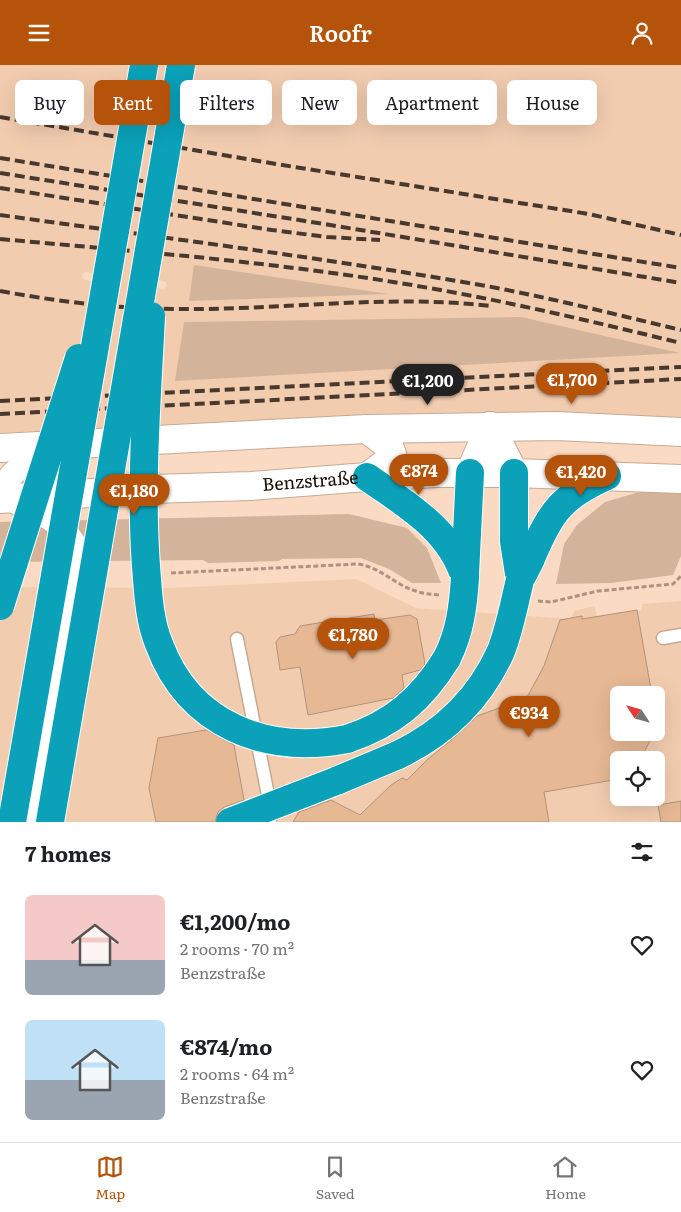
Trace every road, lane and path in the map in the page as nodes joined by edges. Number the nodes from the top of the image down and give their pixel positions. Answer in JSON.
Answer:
{"nodes":[{"id":1,"x":144,"y":65,"type":"edge"},
{"id":2,"x":181,"y":65,"type":"edge"},
{"id":3,"x":156,"y":205,"type":"junction"},
{"id":4,"x":110,"y":262,"type":"junction"},
{"id":5,"x":490,"y":426,"type":"junction"},
{"id":6,"x":367,"y":429,"type":"junction"},
{"id":7,"x":681,"y":432,"type":"edge"},
{"id":8,"x":56,"y":445,"type":"junction"},
{"id":9,"x":0,"y":448,"type":"edge"},
{"id":10,"x":470,"y":473,"type":"junction"},
{"id":11,"x":514,"y":473,"type":"junction"},
{"id":12,"x":607,"y":476,"type":"junction"},
{"id":13,"x":366,"y":477,"type":"junction"},
{"id":14,"x":681,"y":479,"type":"edge"},
{"id":15,"x":151,"y":489,"type":"junction"},
{"id":16,"x":5,"y":499,"type":"edge"},
{"id":17,"x":76,"y":557,"type":"junction"},
{"id":18,"x":170,"y":573,"type":"dead end"},
{"id":19,"x":681,"y":577,"type":"edge"},
{"id":20,"x":456,"y":587,"type":"junction"},
{"id":21,"x":526,"y":591,"type":"junction"},
{"id":22,"x":0,"y":606,"type":"edge"},
{"id":23,"x":681,"y":635,"type":"edge"},
{"id":24,"x":663,"y":638,"type":"dead end"},
{"id":25,"x":237,"y":639,"type":"dead end"},
{"id":26,"x":12,"y":822,"type":"edge"},
{"id":27,"x":30,"y":822,"type":"edge"},
{"id":28,"x":50,"y":822,"type":"edge"},
{"id":29,"x":230,"y":822,"type":"edge"},
{"id":30,"x":270,"y":822,"type":"edge"}],
"edges":[{"from":1,"to":4,"type":"highway","bridge":true},
{"from":2,"to":3,"type":"highway","bridge":true},
{"from":3,"to":20,"type":"highway","bridge":true},
{"from":3,"to":28,"type":"highway","bridge":true},
{"from":4,"to":22,"type":"highway","bridge":true},
{"from":4,"to":26,"type":"highway","bridge":true},
{"from":5,"to":6,"type":"main road"},
{"from":5,"to":7,"type":"main road"},
{"from":5,"to":10,"type":"main road"},
{"from":5,"to":11,"type":"main road"},
{"from":6,"to":8,"type":"main road"},
{"from":6,"to":13,"type":"main road"},
{"from":8,"to":9,"type":"main road"},
{"from":8,"to":16,"type":"street"},
{"from":10,"to":11,"type":"main road","name":"Benzstraße"},
{"from":10,"to":13,"type":"main road","name":"Benzstraße"},
{"from":10,"to":20,"type":"highway"},
{"from":11,"to":12,"type":"main road","name":"Benzstraße"},
{"from":11,"to":21,"type":"highway"},
{"from":12,"to":14,"type":"main road","name":"Benzstraße"},
{"from":12,"to":21,"type":"highway"},
{"from":13,"to":15,"type":"main road","name":"Benzstraße"},
{"from":13,"to":20,"type":"highway"},
{"from":15,"to":16,"type":"main road","name":"Benzstraße"},
{"from":15,"to":17,"type":"street"},
{"from":16,"to":17,"type":"street"},
{"from":17,"to":27,"type":"street","bridge":true},
{"from":18,"to":20,"type":"path"},
{"from":19,"to":21,"type":"path"},
{"from":21,"to":29,"type":"highway","bridge":true},
{"from":23,"to":24,"type":"lane"},
{"from":25,"to":30,"type":"lane"}]}
